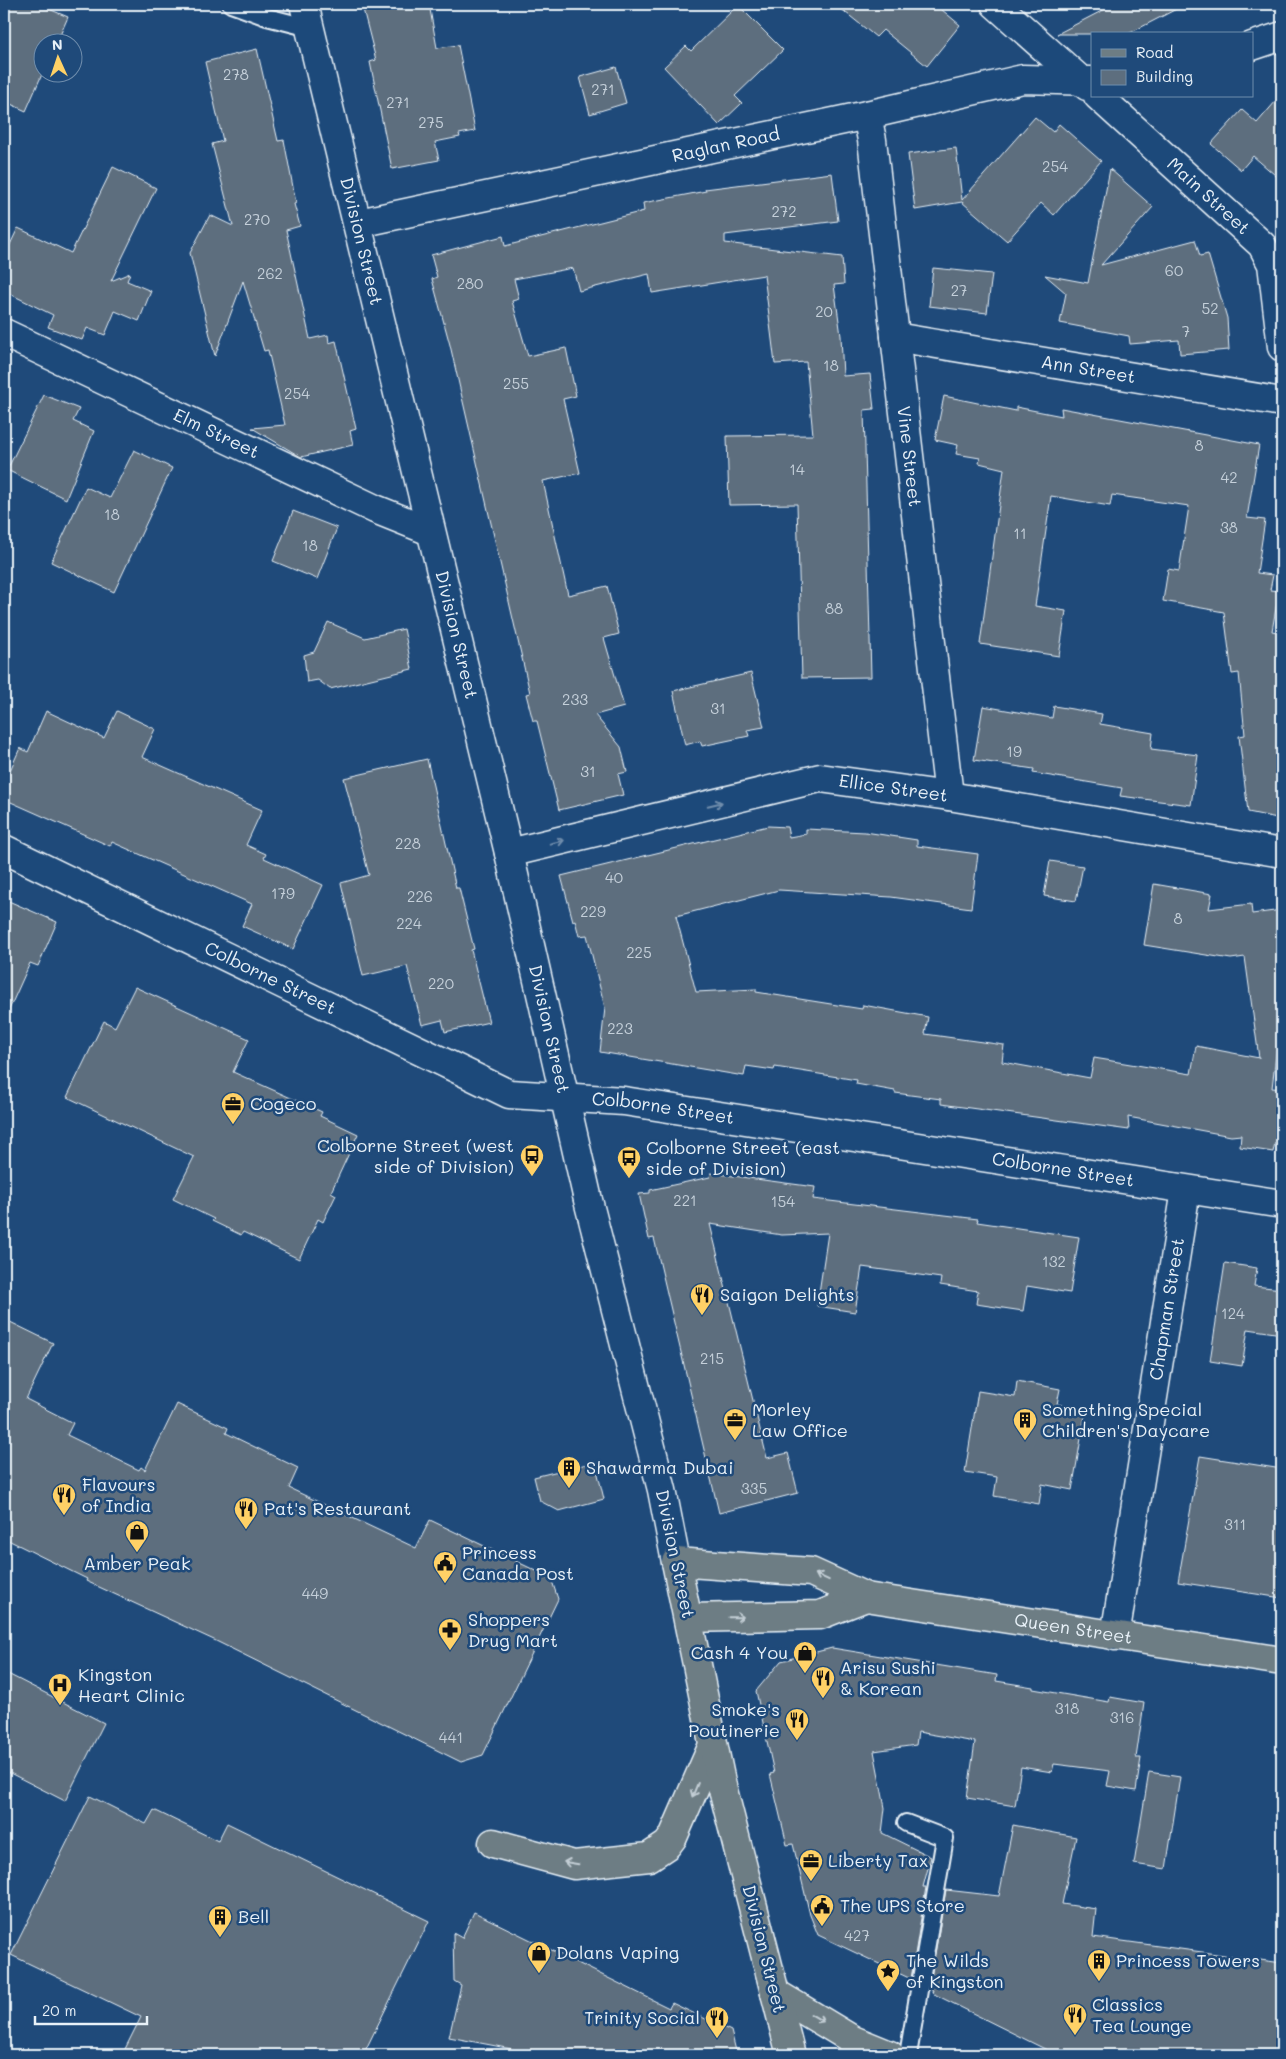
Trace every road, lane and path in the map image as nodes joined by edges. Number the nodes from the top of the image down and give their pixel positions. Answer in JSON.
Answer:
{"nodes":[{"id":1,"x":230,"y":4,"type":"edge"},
{"id":2,"x":995,"y":4,"type":"edge"},
{"id":3,"x":307,"y":16,"type":"edge"},
{"id":4,"x":1282,"y":36,"type":"edge"},
{"id":5,"x":1254,"y":45,"type":"edge"},
{"id":6,"x":1091,"y":87,"type":"edge"},
{"id":7,"x":1103,"y":98,"type":"edge"},
{"id":8,"x":867,"y":115,"type":"junction"},
{"id":9,"x":359,"y":223,"type":"junction"},
{"id":10,"x":4,"y":334,"type":"edge"},
{"id":11,"x":895,"y":337,"type":"junction"},
{"id":12,"x":1282,"y":347,"type":"edge"},
{"id":13,"x":1282,"y":402,"type":"edge"},
{"id":14,"x":430,"y":531,"type":"junction"},
{"id":15,"x":949,"y":796,"type":"junction"},
{"id":16,"x":4,"y":849,"type":"edge"},
{"id":17,"x":509,"y":853,"type":"junction"},
{"id":18,"x":1282,"y":853,"type":"edge"},
{"id":19,"x":565,"y":1099,"type":"junction"},
{"id":20,"x":1186,"y":1190,"type":"junction"},
{"id":21,"x":1282,"y":1204,"type":"edge"},
{"id":22,"x":676,"y":1562,"type":"junction"},
{"id":23,"x":866,"y":1597,"type":"junction"},
{"id":24,"x":688,"y":1618,"type":"junction"},
{"id":25,"x":1115,"y":1636,"type":"junction"},
{"id":26,"x":1282,"y":1661,"type":"edge"},
{"id":27,"x":713,"y":1745,"type":"junction"},
{"id":28,"x":906,"y":1823,"type":"dead end"},
{"id":29,"x":493,"y":1843,"type":"dead end"},
{"id":30,"x":775,"y":1993,"type":"junction"},
{"id":31,"x":791,"y":2055,"type":"edge"},
{"id":32,"x":890,"y":2055,"type":"edge"},
{"id":33,"x":908,"y":2055,"type":"edge"}],
"edges":[{"from":1,"to":3,"type":"lane"},
{"from":2,"to":6,"type":"street","name":"Main Street"},
{"from":3,"to":9,"type":"street","name":"Division Street"},
{"from":4,"to":5,"type":"street"},
{"from":6,"to":8,"type":"street","name":"Raglan Road"},
{"from":7,"to":12,"type":"street","name":"Main Street"},
{"from":8,"to":9,"type":"street","name":"Raglan Road"},
{"from":8,"to":11,"type":"street","name":"Vine Street"},
{"from":9,"to":14,"type":"street","name":"Division Street"},
{"from":10,"to":14,"type":"street","name":"Elm Street"},
{"from":11,"to":13,"type":"street","name":"Ann Street"},
{"from":11,"to":15,"type":"street","name":"Vine Street"},
{"from":14,"to":17,"type":"street","name":"Division Street"},
{"from":17,"to":15,"type":"street","name":"Ellice Street","one_way":true},
{"from":15,"to":18,"type":"street","name":"Ellice Street"},
{"from":16,"to":19,"type":"street","name":"Colborne Street"},
{"from":17,"to":19,"type":"street","name":"Division Street"},
{"from":19,"to":20,"type":"street","name":"Colborne Street"},
{"from":19,"to":22,"type":"street","name":"Division Street"},
{"from":20,"to":21,"type":"street","name":"Colborne Street"},
{"from":20,"to":25,"type":"street","name":"Chapman Street"},
{"from":23,"to":22,"type":"main road","name":"Queen Street","one_way":true},
{"from":22,"to":24,"type":"main road","name":"Division Street"},
{"from":24,"to":23,"type":"main road","one_way":true},
{"from":23,"to":25,"type":"main road","name":"Queen Street"},
{"from":24,"to":27,"type":"main road","name":"Division Street"},
{"from":25,"to":26,"type":"main road","name":"Queen Street"},
{"from":27,"to":29,"type":"main road","one_way":true},
{"from":27,"to":30,"type":"main road","name":"Division Street"},
{"from":28,"to":33,"type":"lane"},
{"from":30,"to":31,"type":"main road","name":"Division Street"},
{"from":30,"to":32,"type":"main road","one_way":true}]}
